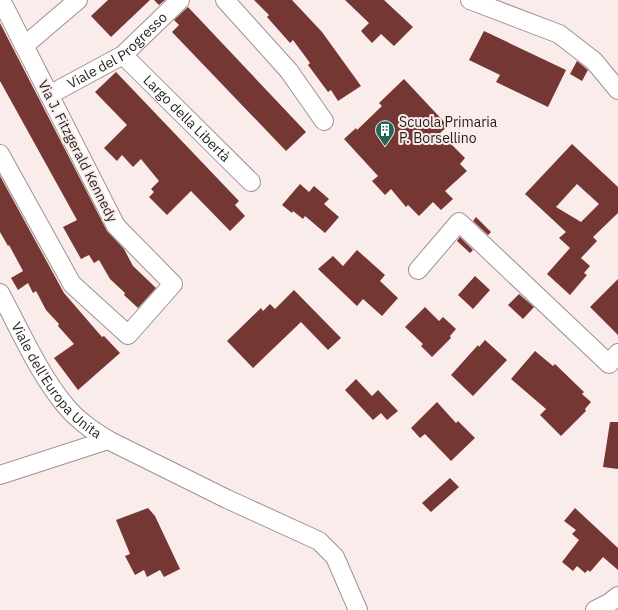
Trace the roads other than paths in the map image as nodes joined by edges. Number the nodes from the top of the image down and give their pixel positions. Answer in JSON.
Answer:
{"nodes":[{"id":1,"x":1,"y":0,"type":"edge"},
{"id":2,"x":78,"y":0,"type":"edge"},
{"id":3,"x":180,"y":0,"type":"edge"},
{"id":4,"x":225,"y":0,"type":"edge"},
{"id":5,"x":470,"y":0,"type":"edge"},
{"id":6,"x":24,"y":46,"type":"junction"},
{"id":7,"x":123,"y":55,"type":"junction"},
{"id":8,"x":618,"y":90,"type":"edge"},
{"id":9,"x":49,"y":95,"type":"junction"},
{"id":10,"x":324,"y":121,"type":"dead end"},
{"id":11,"x":0,"y":154,"type":"edge"},
{"id":12,"x":251,"y":182,"type":"dead end"},
{"id":13,"x":418,"y":270,"type":"dead end"},
{"id":14,"x":0,"y":293,"type":"edge"},
{"id":15,"x":618,"y":353,"type":"edge"},
{"id":16,"x":108,"y":440,"type":"junction"},
{"id":17,"x":0,"y":476,"type":"edge"},
{"id":18,"x":618,"y":596,"type":"edge"},
{"id":19,"x":358,"y":610,"type":"edge"},
{"id":20,"x":595,"y":610,"type":"edge"}],
"edges":[{"from":1,"to":6,"type":"street","name":"Via J. Fitzgerald Kennedy"},
{"from":2,"to":6,"type":"street"},
{"from":3,"to":7,"type":"street","name":"Viale del Progresso"},
{"from":4,"to":10,"type":"street"},
{"from":5,"to":8,"type":"street"},
{"from":6,"to":9,"type":"street","name":"Via J. Fitzgerald Kennedy"},
{"from":7,"to":9,"type":"street","name":"Viale del Progresso"},
{"from":7,"to":12,"type":"street","name":"Largo della Libertà"},
{"from":9,"to":11,"type":"street","name":"Via J. Fitzgerald Kennedy"},
{"from":13,"to":15,"type":"street"},
{"from":14,"to":16,"type":"street","name":"Viale dell'Europa Unita"},
{"from":16,"to":17,"type":"street"},
{"from":16,"to":19,"type":"street","name":"Viale dell'Europa Unita"},
{"from":18,"to":20,"type":"street"}]}
